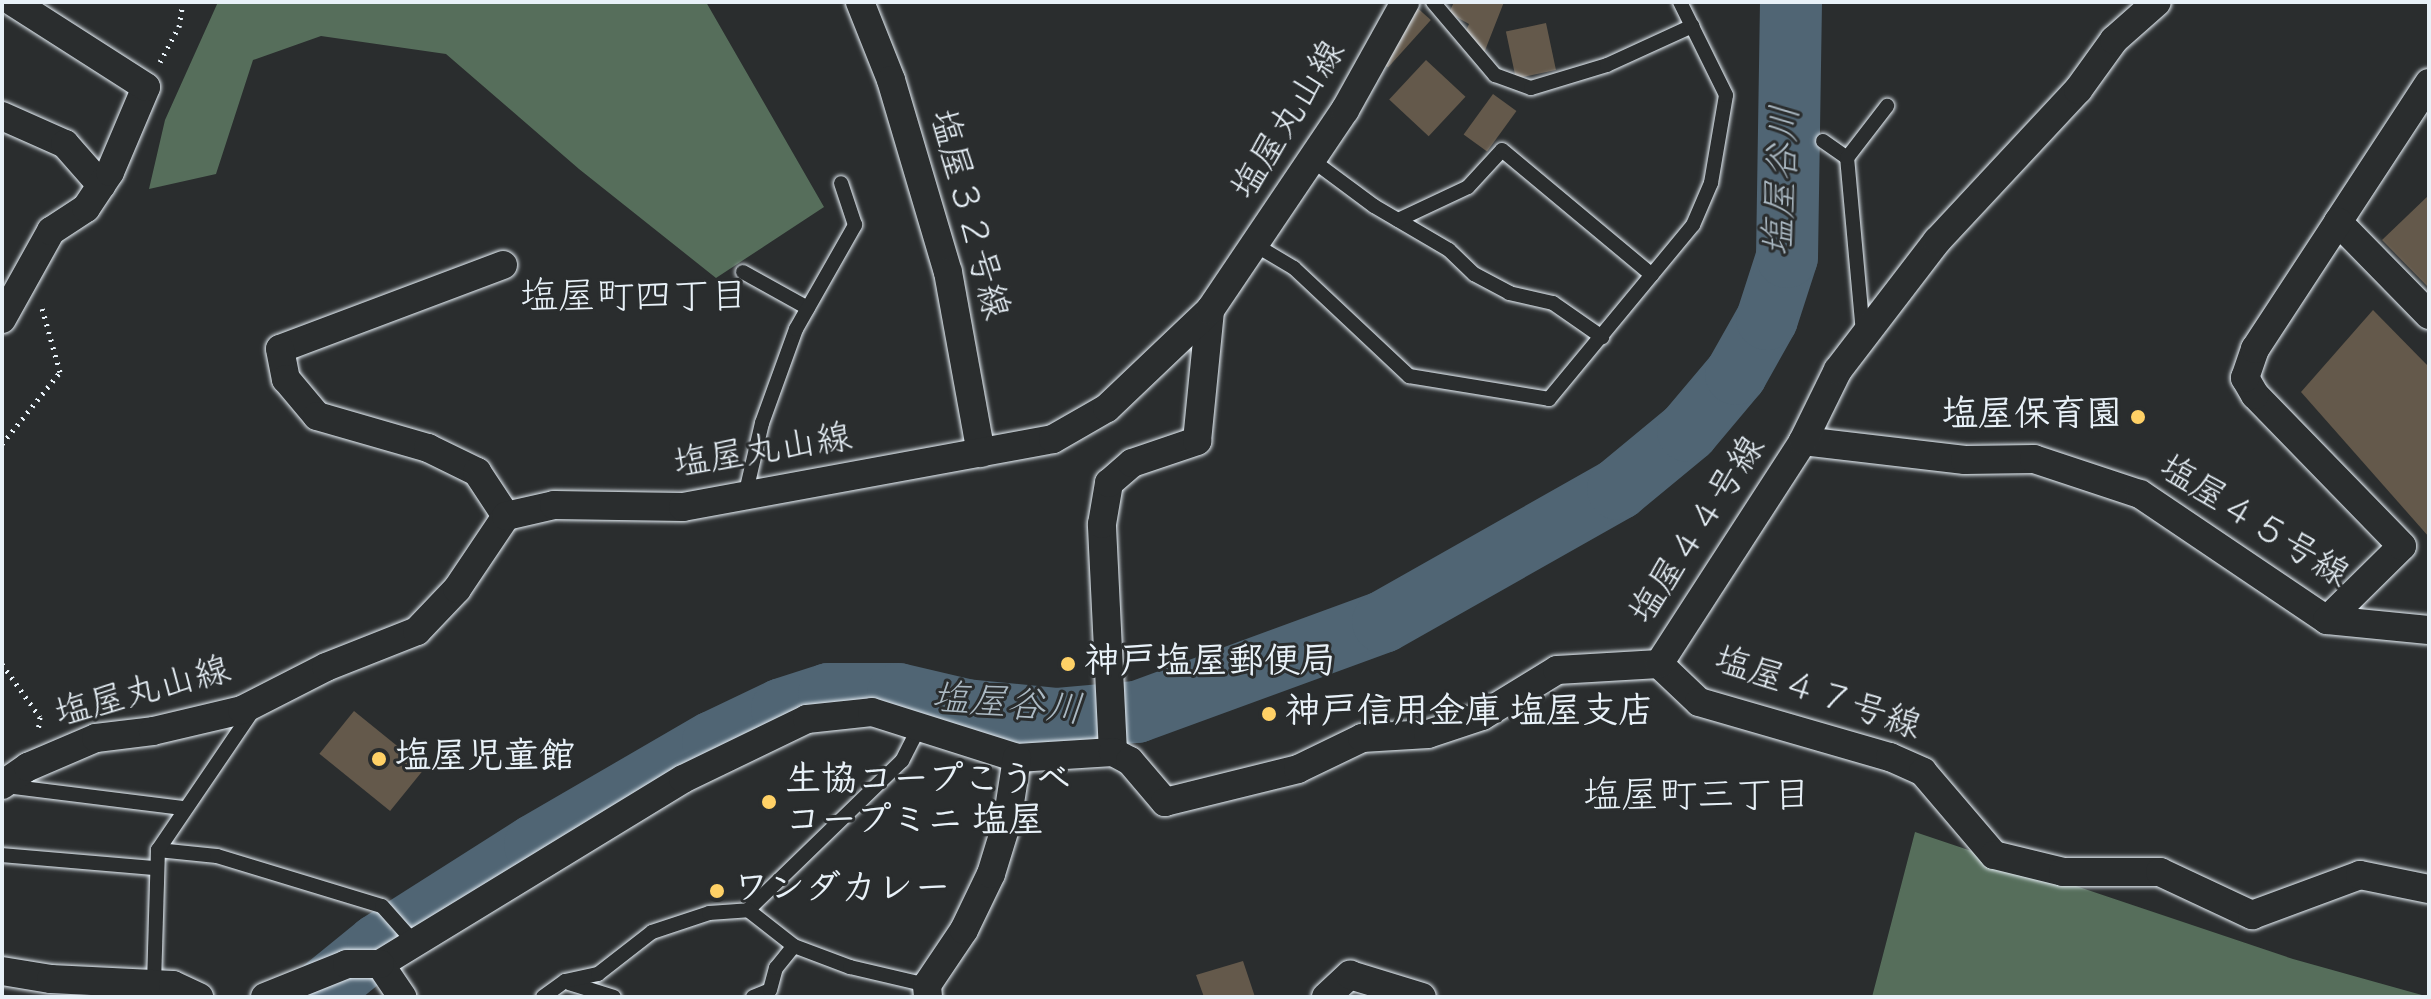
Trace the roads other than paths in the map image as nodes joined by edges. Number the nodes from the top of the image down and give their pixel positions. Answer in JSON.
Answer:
{"nodes":[{"id":1,"x":13,"y":2,"type":"edge"},
{"id":2,"x":860,"y":2,"type":"edge"},
{"id":3,"x":1405,"y":2,"type":"edge"},
{"id":4,"x":1433,"y":2,"type":"edge"},
{"id":5,"x":1680,"y":2,"type":"edge"},
{"id":6,"x":2157,"y":2,"type":"edge"},
{"id":7,"x":1692,"y":26,"type":"junction"},
{"id":8,"x":2429,"y":83,"type":"edge"},
{"id":9,"x":1887,"y":106,"type":"dead end"},
{"id":10,"x":2,"y":116,"type":"edge"},
{"id":11,"x":1823,"y":141,"type":"dead end"},
{"id":12,"x":1847,"y":158,"type":"junction"},
{"id":13,"x":1312,"y":160,"type":"junction"},
{"id":14,"x":841,"y":183,"type":"dead end"},
{"id":15,"x":101,"y":185,"type":"junction"},
{"id":16,"x":1398,"y":220,"type":"junction"},
{"id":17,"x":2338,"y":222,"type":"junction"},
{"id":18,"x":1257,"y":246,"type":"junction"},
{"id":19,"x":503,"y":265,"type":"dead end"},
{"id":20,"x":743,"y":272,"type":"dead end"},
{"id":21,"x":1652,"y":275,"type":"junction"},
{"id":22,"x":808,"y":308,"type":"junction"},
{"id":23,"x":1210,"y":310,"type":"junction"},
{"id":24,"x":4,"y":315,"type":"edge"},
{"id":25,"x":2429,"y":315,"type":"edge"},
{"id":26,"x":1602,"y":337,"type":"junction"},
{"id":27,"x":1863,"y":338,"type":"junction"},
{"id":28,"x":1803,"y":441,"type":"junction"},
{"id":29,"x":981,"y":453,"type":"junction"},
{"id":30,"x":745,"y":497,"type":"junction"},
{"id":31,"x":506,"y":516,"type":"junction"},
{"id":32,"x":2327,"y":620,"type":"junction"},
{"id":33,"x":2429,"y":630,"type":"edge"},
{"id":34,"x":1659,"y":664,"type":"junction"},
{"id":35,"x":258,"y":702,"type":"junction"},
{"id":36,"x":920,"y":726,"type":"junction"},
{"id":37,"x":1113,"y":745,"type":"junction"},
{"id":38,"x":1017,"y":758,"type":"junction"},
{"id":39,"x":2,"y":785,"type":"edge"},
{"id":40,"x":183,"y":808,"type":"junction"},
{"id":41,"x":158,"y":850,"type":"junction"},
{"id":42,"x":2,"y":855,"type":"edge"},
{"id":43,"x":155,"y":868,"type":"junction"},
{"id":44,"x":2429,"y":889,"type":"edge"},
{"id":45,"x":748,"y":910,"type":"junction"},
{"id":46,"x":406,"y":933,"type":"junction"},
{"id":47,"x":794,"y":946,"type":"junction"},
{"id":48,"x":366,"y":963,"type":"junction"},
{"id":49,"x":2,"y":971,"type":"edge"},
{"id":50,"x":565,"y":981,"type":"junction"},
{"id":51,"x":154,"y":984,"type":"junction"},
{"id":52,"x":928,"y":991,"type":"edge"},
{"id":53,"x":199,"y":997,"type":"edge"},
{"id":54,"x":265,"y":997,"type":"edge"},
{"id":55,"x":402,"y":997,"type":"edge"},
{"id":56,"x":543,"y":997,"type":"edge"},
{"id":57,"x":614,"y":997,"type":"edge"},
{"id":58,"x":753,"y":997,"type":"edge"},
{"id":59,"x":1326,"y":997,"type":"edge"},
{"id":60,"x":1422,"y":997,"type":"edge"}],
"edges":[{"from":1,"to":15,"type":"street"},
{"from":2,"to":29,"type":"street","name":"塩屋３２号線"},
{"from":3,"to":13,"type":"street","name":"塩屋丸山線"},
{"from":4,"to":7,"type":"lane"},
{"from":5,"to":7,"type":"lane"},
{"from":6,"to":27,"type":"street","name":"塩屋４４号線"},
{"from":7,"to":21,"type":"lane"},
{"from":8,"to":17,"type":"street"},
{"from":9,"to":12,"type":"lane"},
{"from":10,"to":15,"type":"street"},
{"from":11,"to":12,"type":"lane"},
{"from":12,"to":27,"type":"lane"},
{"from":13,"to":16,"type":"lane"},
{"from":13,"to":18,"type":"street","name":"塩屋丸山線"},
{"from":14,"to":22,"type":"lane"},
{"from":15,"to":24,"type":"street"},
{"from":16,"to":21,"type":"lane"},
{"from":16,"to":26,"type":"lane"},
{"from":17,"to":25,"type":"street"},
{"from":17,"to":32,"type":"street"},
{"from":18,"to":23,"type":"street","name":"塩屋丸山線"},
{"from":18,"to":26,"type":"lane"},
{"from":19,"to":31,"type":"street"},
{"from":20,"to":22,"type":"lane"},
{"from":21,"to":26,"type":"lane"},
{"from":22,"to":30,"type":"lane"},
{"from":23,"to":29,"type":"street","name":"塩屋丸山線"},
{"from":23,"to":37,"type":"street"},
{"from":27,"to":28,"type":"street","name":"塩屋４４号線"},
{"from":28,"to":32,"type":"street","name":"塩屋４５号線"},
{"from":28,"to":34,"type":"street","name":"塩屋４４号線"},
{"from":29,"to":30,"type":"street","name":"塩屋丸山線"},
{"from":30,"to":31,"type":"street","name":"塩屋丸山線"},
{"from":31,"to":35,"type":"street","name":"塩屋丸山線"},
{"from":32,"to":33,"type":"street","name":"塩屋４５号線"},
{"from":34,"to":37,"type":"street","name":"塩屋４４号線"},
{"from":34,"to":44,"type":"street","name":"塩屋４７号線"},
{"from":35,"to":39,"type":"street","name":"塩屋丸山線"},
{"from":35,"to":40,"type":"lane"},
{"from":36,"to":38,"type":"street"},
{"from":36,"to":45,"type":"lane"},
{"from":36,"to":46,"type":"street"},
{"from":37,"to":38,"type":"street"},
{"from":38,"to":52,"type":"street"},
{"from":39,"to":40,"type":"lane"},
{"from":40,"to":41,"type":"lane"},
{"from":41,"to":43,"type":"lane"},
{"from":41,"to":46,"type":"lane"},
{"from":42,"to":43,"type":"lane"},
{"from":43,"to":51,"type":"lane"},
{"from":45,"to":47,"type":"lane"},
{"from":45,"to":50,"type":"lane"},
{"from":46,"to":48,"type":"street"},
{"from":47,"to":52,"type":"lane"},
{"from":47,"to":58,"type":"lane"},
{"from":48,"to":54,"type":"street"},
{"from":48,"to":55,"type":"street"},
{"from":49,"to":51,"type":"street"},
{"from":50,"to":56,"type":"lane"},
{"from":50,"to":57,"type":"lane"},
{"from":51,"to":53,"type":"street"},
{"from":59,"to":60,"type":"street"}]}
